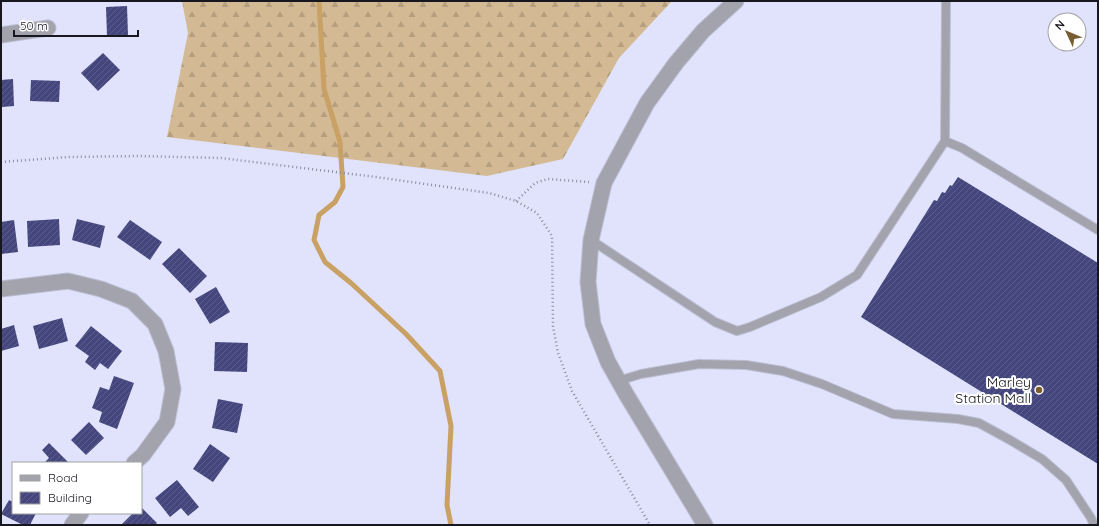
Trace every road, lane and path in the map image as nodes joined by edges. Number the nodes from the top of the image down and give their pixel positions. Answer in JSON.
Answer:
{"nodes":[{"id":1,"x":736,"y":1,"type":"edge"},
{"id":2,"x":946,"y":1,"type":"edge"},
{"id":3,"x":48,"y":28,"type":"dead end"},
{"id":4,"x":1,"y":35,"type":"edge"},
{"id":5,"x":945,"y":141,"type":"junction"},
{"id":6,"x":1,"y":162,"type":"edge"},
{"id":7,"x":604,"y":183,"type":"junction"},
{"id":8,"x":516,"y":201,"type":"junction"},
{"id":9,"x":1098,"y":230,"type":"edge"},
{"id":10,"x":591,"y":240,"type":"junction"},
{"id":11,"x":1,"y":289,"type":"edge"},
{"id":12,"x":618,"y":381,"type":"junction"},
{"id":13,"x":135,"y":462,"type":"edge"},
{"id":14,"x":80,"y":514,"type":"edge"},
{"id":15,"x":72,"y":525,"type":"edge"},
{"id":16,"x":650,"y":525,"type":"edge"},
{"id":17,"x":705,"y":525,"type":"edge"},
{"id":18,"x":1094,"y":525,"type":"edge"}],
"edges":[{"from":1,"to":7,"type":"street"},
{"from":2,"to":5,"type":"lane"},
{"from":3,"to":4,"type":"street"},
{"from":5,"to":9,"type":"lane"},
{"from":5,"to":10,"type":"lane"},
{"from":6,"to":8,"type":"path"},
{"from":7,"to":8,"type":"path"},
{"from":7,"to":10,"type":"street"},
{"from":8,"to":16,"type":"path"},
{"from":10,"to":12,"type":"street"},
{"from":11,"to":13,"type":"street"},
{"from":12,"to":17,"type":"street"},
{"from":12,"to":18,"type":"lane"},
{"from":14,"to":15,"type":"street"}]}
